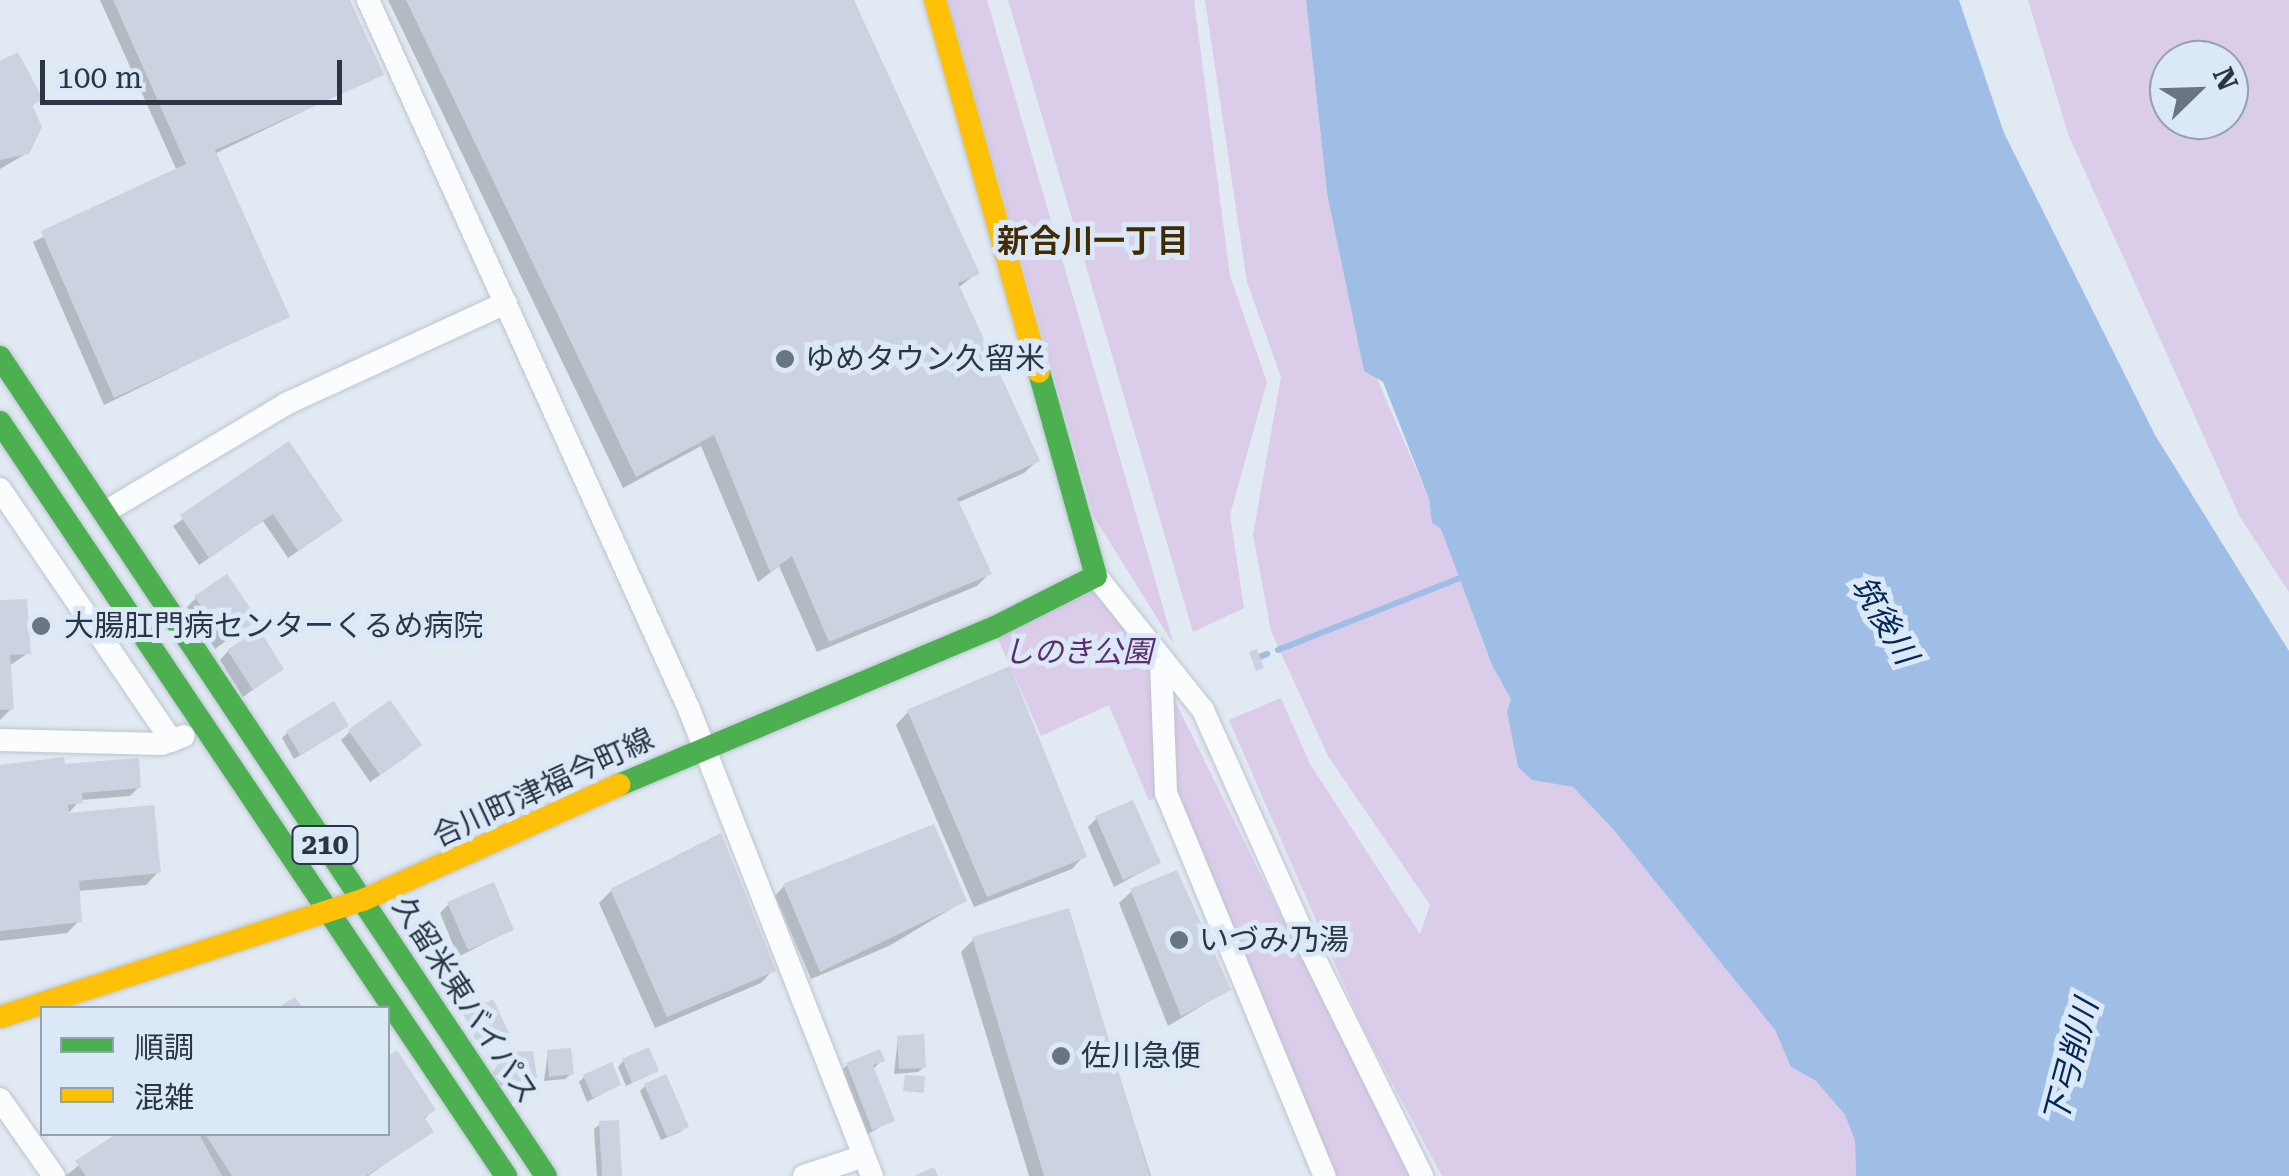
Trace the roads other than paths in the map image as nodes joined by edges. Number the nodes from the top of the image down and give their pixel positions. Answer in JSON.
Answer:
{"nodes":[{"id":1,"x":368,"y":0,"type":"edge"},
{"id":2,"x":935,"y":0,"type":"edge"},
{"id":3,"x":506,"y":303,"type":"junction"},
{"id":4,"x":0,"y":358,"type":"edge"},
{"id":5,"x":0,"y":422,"type":"edge"},
{"id":6,"x":0,"y":489,"type":"edge"},
{"id":7,"x":105,"y":512,"type":"junction"},
{"id":8,"x":1096,"y":576,"type":"junction"},
{"id":9,"x":1162,"y":662,"type":"junction"},
{"id":10,"x":208,"y":732,"type":"junction"},
{"id":11,"x":0,"y":740,"type":"edge"},
{"id":12,"x":172,"y":740,"type":"junction"},
{"id":13,"x":704,"y":748,"type":"junction"},
{"id":14,"x":363,"y":900,"type":"junction"},
{"id":15,"x":329,"y":910,"type":"junction"},
{"id":16,"x":0,"y":1017,"type":"edge"},
{"id":17,"x":0,"y":1098,"type":"edge"},
{"id":18,"x":868,"y":1166,"type":"edge"},
{"id":19,"x":54,"y":1176,"type":"edge"},
{"id":20,"x":506,"y":1176,"type":"edge"},
{"id":21,"x":546,"y":1176,"type":"edge"},
{"id":22,"x":804,"y":1176,"type":"edge"},
{"id":23,"x":1326,"y":1176,"type":"edge"},
{"id":24,"x":1422,"y":1176,"type":"edge"}],
"edges":[{"from":1,"to":3,"type":"street"},
{"from":2,"to":8,"type":"main road"},
{"from":3,"to":7,"type":"street"},
{"from":3,"to":13,"type":"street"},
{"from":4,"to":7,"type":"main road","name":"久留米東バイパス","number":"210"},
{"from":5,"to":10,"type":"main road","name":"久留米東バイパス","number":"210"},
{"from":6,"to":12,"type":"street"},
{"from":7,"to":14,"type":"main road","name":"久留米東バイパス","number":"210"},
{"from":8,"to":9,"type":"street"},
{"from":8,"to":13,"type":"main road","name":"合川町津福今町線"},
{"from":9,"to":23,"type":"street"},
{"from":9,"to":24,"type":"street"},
{"from":10,"to":12,"type":"street"},
{"from":10,"to":15,"type":"main road","name":"久留米東バイパス","number":"210"},
{"from":11,"to":12,"type":"street"},
{"from":13,"to":14,"type":"main road","name":"合川町津福今町線"},
{"from":13,"to":18,"type":"street"},
{"from":14,"to":15,"type":"main road","name":"合川町津福今町線"},
{"from":14,"to":21,"type":"main road","name":"久留米東バイパス","number":"210"},
{"from":15,"to":16,"type":"main road","name":"合川町津福今町線"},
{"from":15,"to":20,"type":"main road","name":"久留米東バイパス","number":"210"},
{"from":17,"to":19,"type":"street"},
{"from":18,"to":22,"type":"street"}]}
